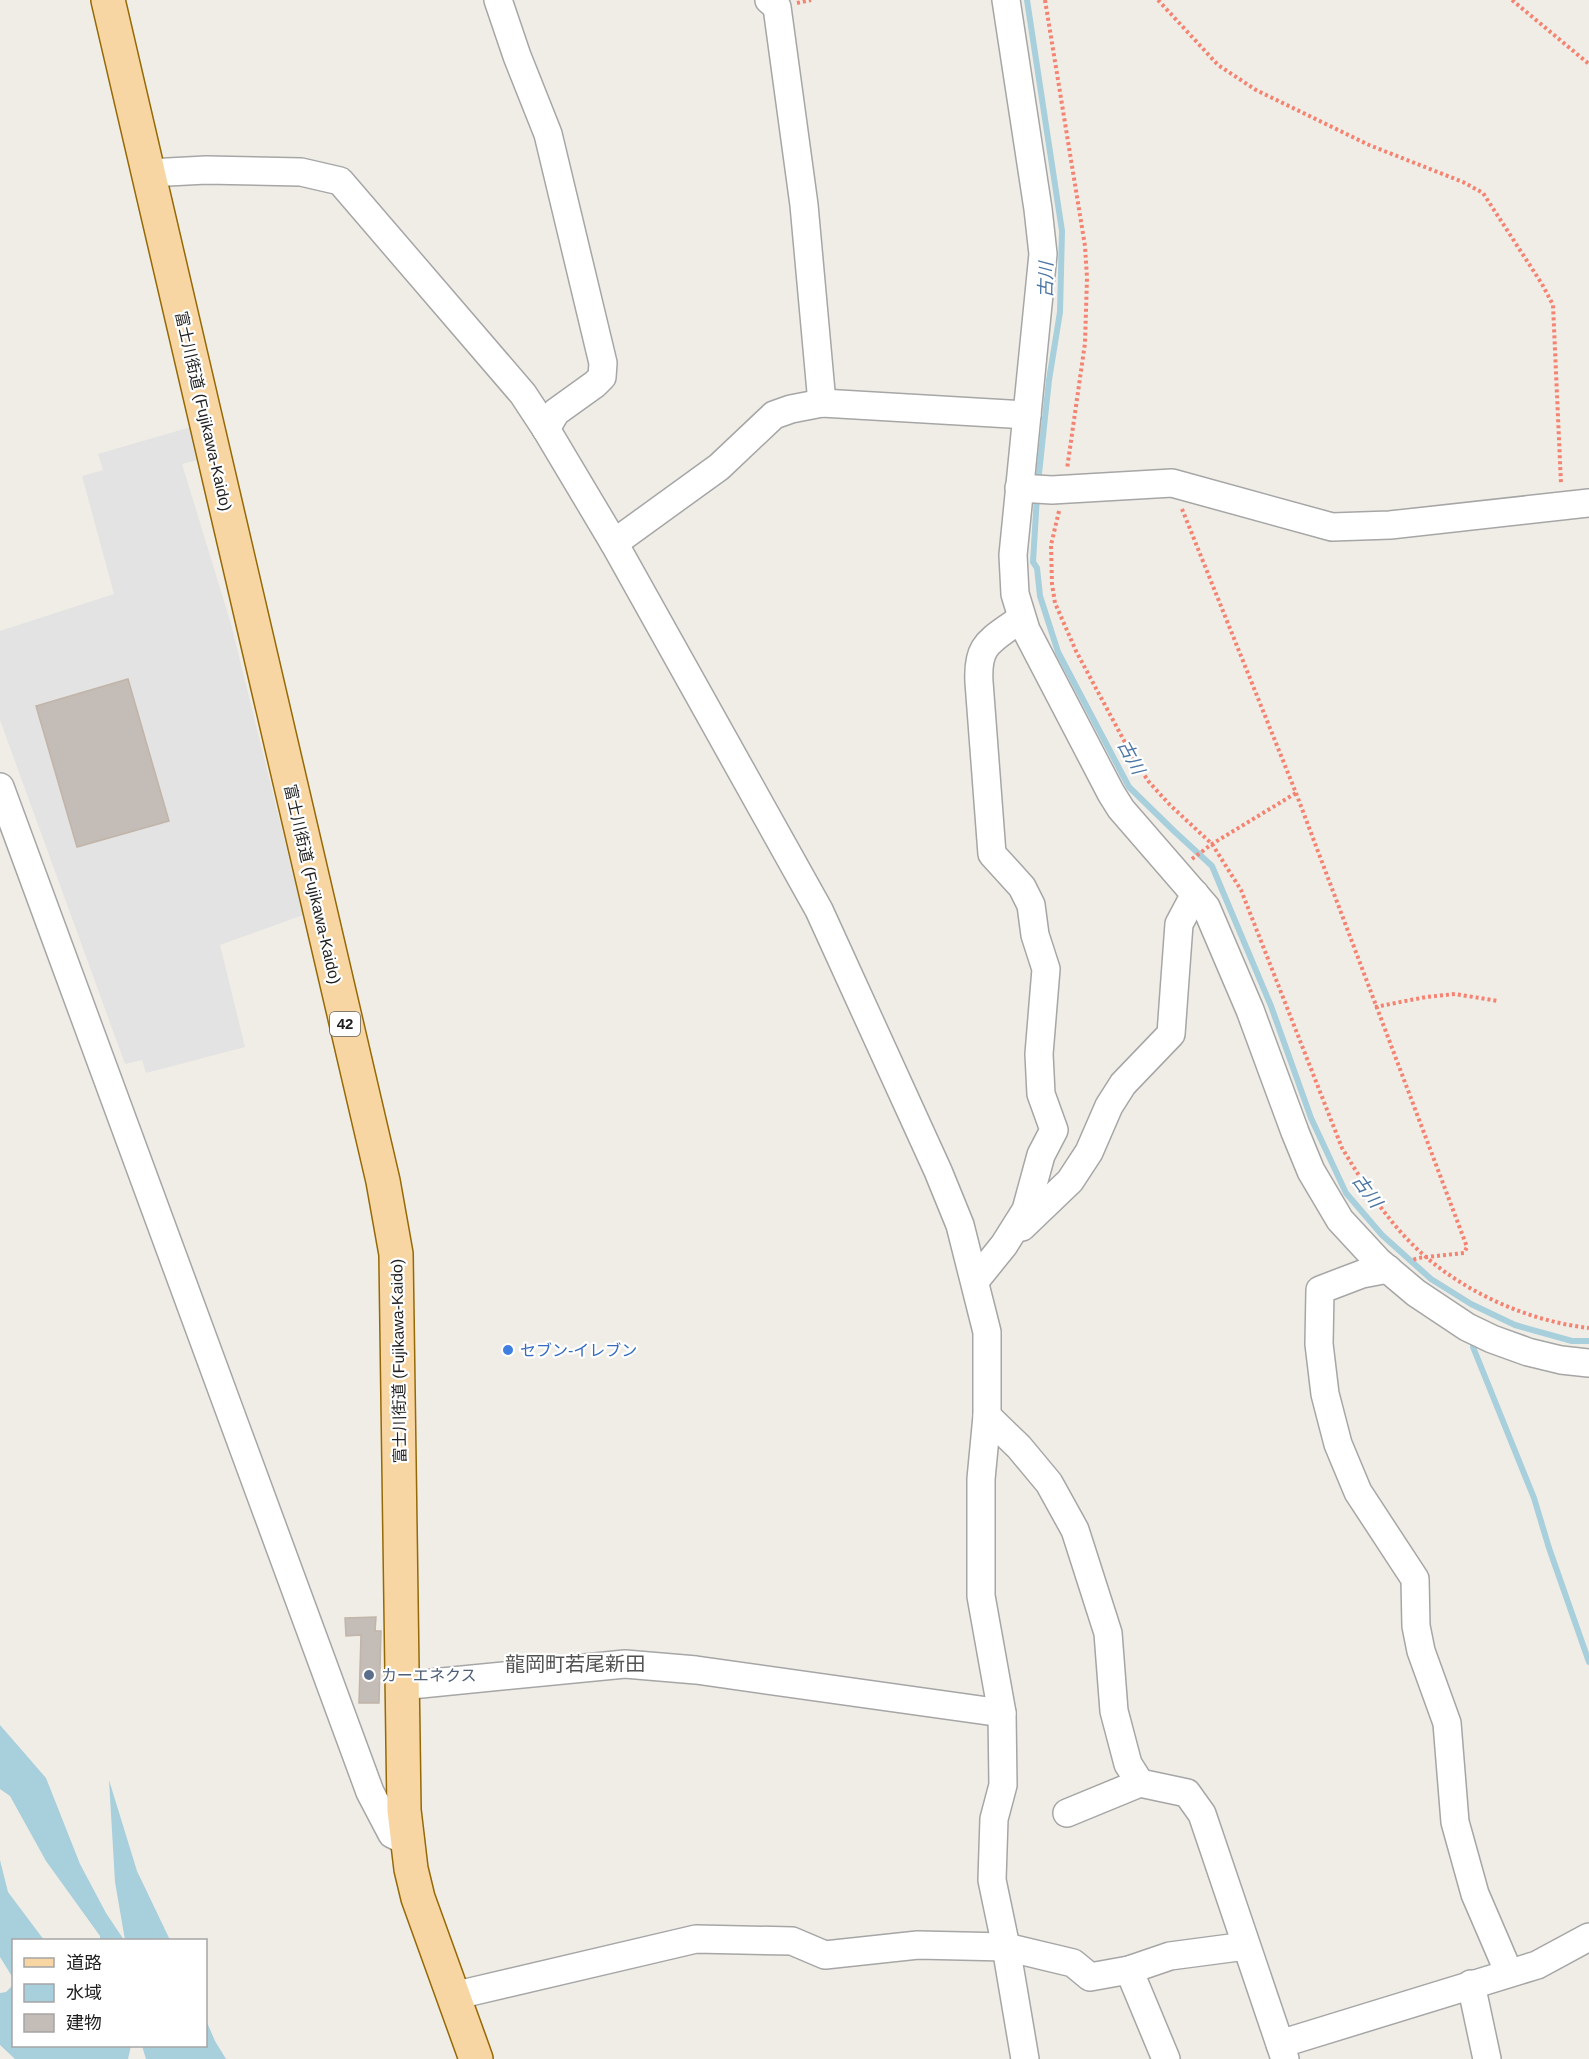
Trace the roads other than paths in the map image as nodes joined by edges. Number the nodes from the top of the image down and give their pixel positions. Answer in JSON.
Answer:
{"nodes":[{"id":1,"x":108,"y":0,"type":"edge"},
{"id":2,"x":498,"y":0,"type":"edge"},
{"id":3,"x":769,"y":0,"type":"edge"},
{"id":4,"x":1006,"y":0,"type":"edge"},
{"id":5,"x":148,"y":173,"type":"junction"},
{"id":6,"x":822,"y":403,"type":"junction"},
{"id":7,"x":1027,"y":415,"type":"junction"},
{"id":8,"x":546,"y":429,"type":"junction"},
{"id":9,"x":1022,"y":489,"type":"junction"},
{"id":10,"x":1589,"y":503,"type":"edge"},
{"id":11,"x":614,"y":543,"type":"junction"},
{"id":12,"x":1016,"y":621,"type":"dead end"},
{"id":13,"x":0,"y":787,"type":"edge"},
{"id":14,"x":1195,"y":894,"type":"junction"},
{"id":15,"x":1004,"y":1245,"type":"junction"},
{"id":16,"x":1388,"y":1269,"type":"junction"},
{"id":17,"x":975,"y":1281,"type":"junction"},
{"id":18,"x":1589,"y":1363,"type":"edge"},
{"id":19,"x":987,"y":1416,"type":"junction"},
{"id":20,"x":401,"y":1686,"type":"junction"},
{"id":21,"x":1002,"y":1713,"type":"junction"},
{"id":22,"x":1140,"y":1783,"type":"junction"},
{"id":23,"x":1068,"y":1813,"type":"dead end"},
{"id":24,"x":408,"y":1842,"type":"junction"},
{"id":25,"x":1589,"y":1937,"type":"edge"},
{"id":26,"x":1246,"y":1946,"type":"junction"},
{"id":27,"x":1006,"y":1947,"type":"junction"},
{"id":28,"x":1129,"y":1970,"type":"junction"},
{"id":29,"x":1509,"y":1974,"type":"junction"},
{"id":30,"x":1471,"y":1984,"type":"junction"},
{"id":31,"x":453,"y":1996,"type":"junction"},
{"id":32,"x":1283,"y":2052,"type":"edge"},
{"id":33,"x":476,"y":2059,"type":"edge"},
{"id":34,"x":1025,"y":2059,"type":"edge"},
{"id":35,"x":1166,"y":2059,"type":"edge"},
{"id":36,"x":1487,"y":2059,"type":"edge"}],
"edges":[{"from":1,"to":5,"type":"main road","name":"富士川街道 (Fujikawa-Kaido)","number":"42"},
{"from":2,"to":8,"type":"street"},
{"from":3,"to":6,"type":"street"},
{"from":4,"to":7,"type":"street"},
{"from":5,"to":8,"type":"street"},
{"from":5,"to":20,"type":"main road","name":"富士川街道 (Fujikawa-Kaido)","number":"42"},
{"from":6,"to":7,"type":"street"},
{"from":6,"to":11,"type":"street"},
{"from":7,"to":9,"type":"street"},
{"from":8,"to":11,"type":"street"},
{"from":9,"to":10,"type":"street"},
{"from":9,"to":14,"type":"street"},
{"from":11,"to":17,"type":"street"},
{"from":12,"to":15,"type":"street"},
{"from":13,"to":24,"type":"street"},
{"from":14,"to":15,"type":"street"},
{"from":14,"to":16,"type":"street"},
{"from":15,"to":17,"type":"street"},
{"from":16,"to":18,"type":"street"},
{"from":16,"to":29,"type":"street"},
{"from":17,"to":19,"type":"street"},
{"from":19,"to":21,"type":"street"},
{"from":19,"to":22,"type":"street"},
{"from":20,"to":21,"type":"street"},
{"from":20,"to":24,"type":"main road","name":"富士川街道 (Fujikawa-Kaido)","number":"42"},
{"from":21,"to":27,"type":"street"},
{"from":22,"to":23,"type":"street"},
{"from":22,"to":26,"type":"street"},
{"from":24,"to":31,"type":"main road","name":"富士川街道 (Fujikawa-Kaido)","number":"42"},
{"from":25,"to":29,"type":"street"},
{"from":26,"to":28,"type":"street"},
{"from":26,"to":32,"type":"street"},
{"from":27,"to":28,"type":"street"},
{"from":27,"to":31,"type":"street"},
{"from":27,"to":34,"type":"street"},
{"from":28,"to":35,"type":"street"},
{"from":29,"to":30,"type":"street"},
{"from":30,"to":32,"type":"street"},
{"from":30,"to":36,"type":"street"},
{"from":31,"to":33,"type":"main road","name":"富士川街道 (Fujikawa-Kaido)","number":"42"}]}
